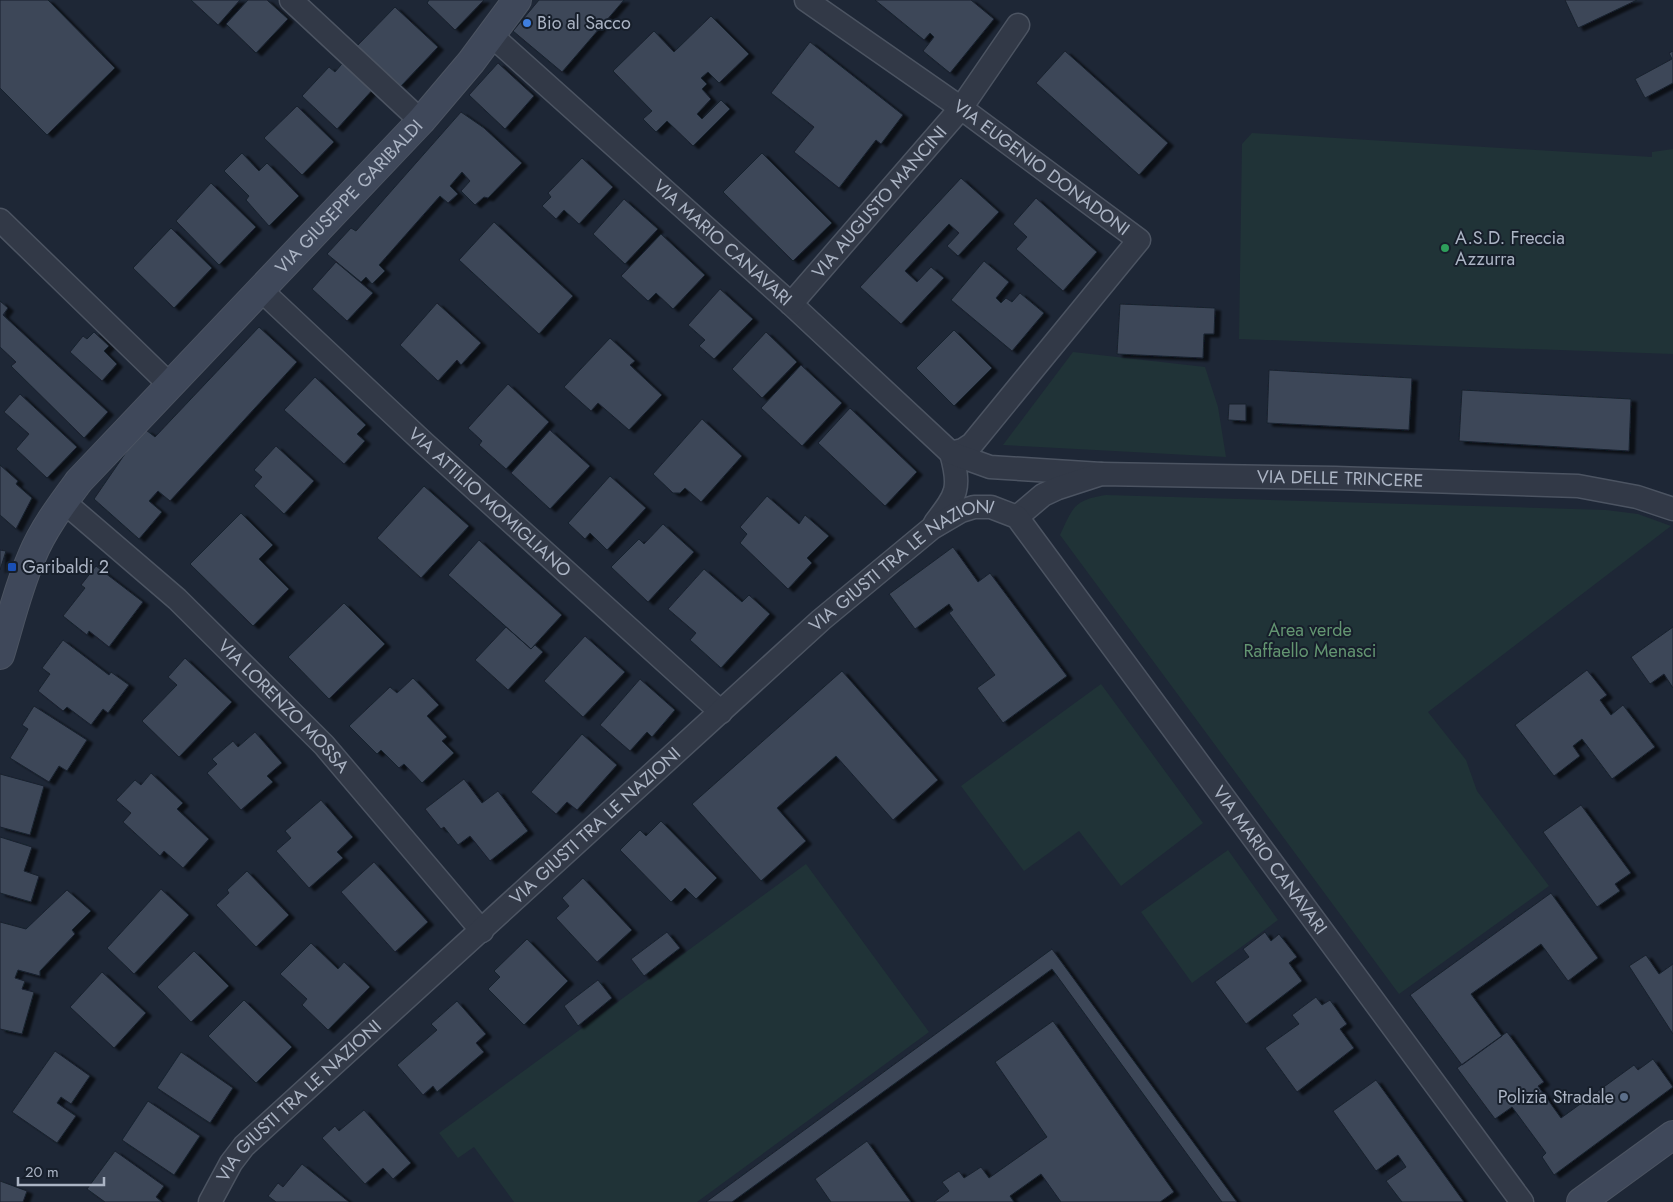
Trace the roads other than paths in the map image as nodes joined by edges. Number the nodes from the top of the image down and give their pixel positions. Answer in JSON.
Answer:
{"nodes":[{"id":1,"x":291,"y":0,"type":"edge"},
{"id":2,"x":517,"y":0,"type":"edge"},
{"id":3,"x":806,"y":0,"type":"edge"},
{"id":4,"x":1018,"y":24,"type":"dead end"},
{"id":5,"x":491,"y":34,"type":"junction"},
{"id":6,"x":961,"y":108,"type":"junction"},
{"id":7,"x":421,"y":121,"type":"junction"},
{"id":8,"x":0,"y":220,"type":"edge"},
{"id":9,"x":260,"y":290,"type":"junction"},
{"id":10,"x":791,"y":304,"type":"junction"},
{"id":11,"x":171,"y":386,"type":"junction"},
{"id":12,"x":951,"y":453,"type":"junction"},
{"id":13,"x":1101,"y":474,"type":"junction"},
{"id":14,"x":64,"y":502,"type":"junction"},
{"id":15,"x":1673,"y":509,"type":"edge"},
{"id":16,"x":1017,"y":517,"type":"junction"},
{"id":17,"x":932,"y":528,"type":"junction"},
{"id":18,"x":0,"y":655,"type":"edge"},
{"id":19,"x":721,"y":712,"type":"junction"},
{"id":20,"x":482,"y":931,"type":"junction"},
{"id":21,"x":1673,"y":1135,"type":"edge"},
{"id":22,"x":210,"y":1202,"type":"edge"},
{"id":23,"x":1522,"y":1202,"type":"edge"},
{"id":24,"x":1582,"y":1202,"type":"edge"}],
"edges":[{"from":1,"to":7,"type":"street"},
{"from":2,"to":5,"type":"street","name":"VIA GIUSEPPE GARIBALDI"},
{"from":3,"to":6,"type":"street","name":"VIA EUGENIO DONADONI"},
{"from":4,"to":6,"type":"street","name":"VIA AUGUSTO MANCINI"},
{"from":5,"to":7,"type":"street","name":"VIA GIUSEPPE GARIBALDI"},
{"from":5,"to":10,"type":"street","name":"VIA MARIO CANAVARI"},
{"from":6,"to":10,"type":"street","name":"VIA AUGUSTO MANCINI"},
{"from":6,"to":12,"type":"street","name":"VIA EUGENIO DONADONI"},
{"from":7,"to":9,"type":"street","name":"VIA GIUSEPPE GARIBALDI"},
{"from":8,"to":11,"type":"street"},
{"from":9,"to":11,"type":"street","name":"VIA GIUSEPPE GARIBALDI"},
{"from":9,"to":19,"type":"street","name":"VIA ATTILIO MOMIGLIANO"},
{"from":10,"to":12,"type":"street","name":"VIA MARIO CANAVARI"},
{"from":11,"to":14,"type":"street","name":"VIA GIUSEPPE GARIBALDI"},
{"from":12,"to":13,"type":"street","name":"VIA MARIO CANAVARI"},
{"from":12,"to":17,"type":"street"},
{"from":13,"to":15,"type":"street","name":"VIA DELLE TRINCERE"},
{"from":13,"to":16,"type":"street","name":"VIA DELLE TRINCERE"},
{"from":14,"to":18,"type":"street","name":"VIA GIUSEPPE GARIBALDI"},
{"from":14,"to":20,"type":"street","name":"VIA LORENZO MOSSA"},
{"from":16,"to":17,"type":"street","name":"VIA GIUSTI TRA LE NAZIONI"},
{"from":16,"to":23,"type":"street","name":"VIA MARIO CANAVARI"},
{"from":17,"to":19,"type":"street","name":"VIA GIUSTI TRA LE NAZIONI"},
{"from":19,"to":20,"type":"street","name":"VIA GIUSTI TRA LE NAZIONI"},
{"from":20,"to":22,"type":"street","name":"VIA GIUSTI TRA LE NAZIONI"},
{"from":21,"to":24,"type":"street"}]}
